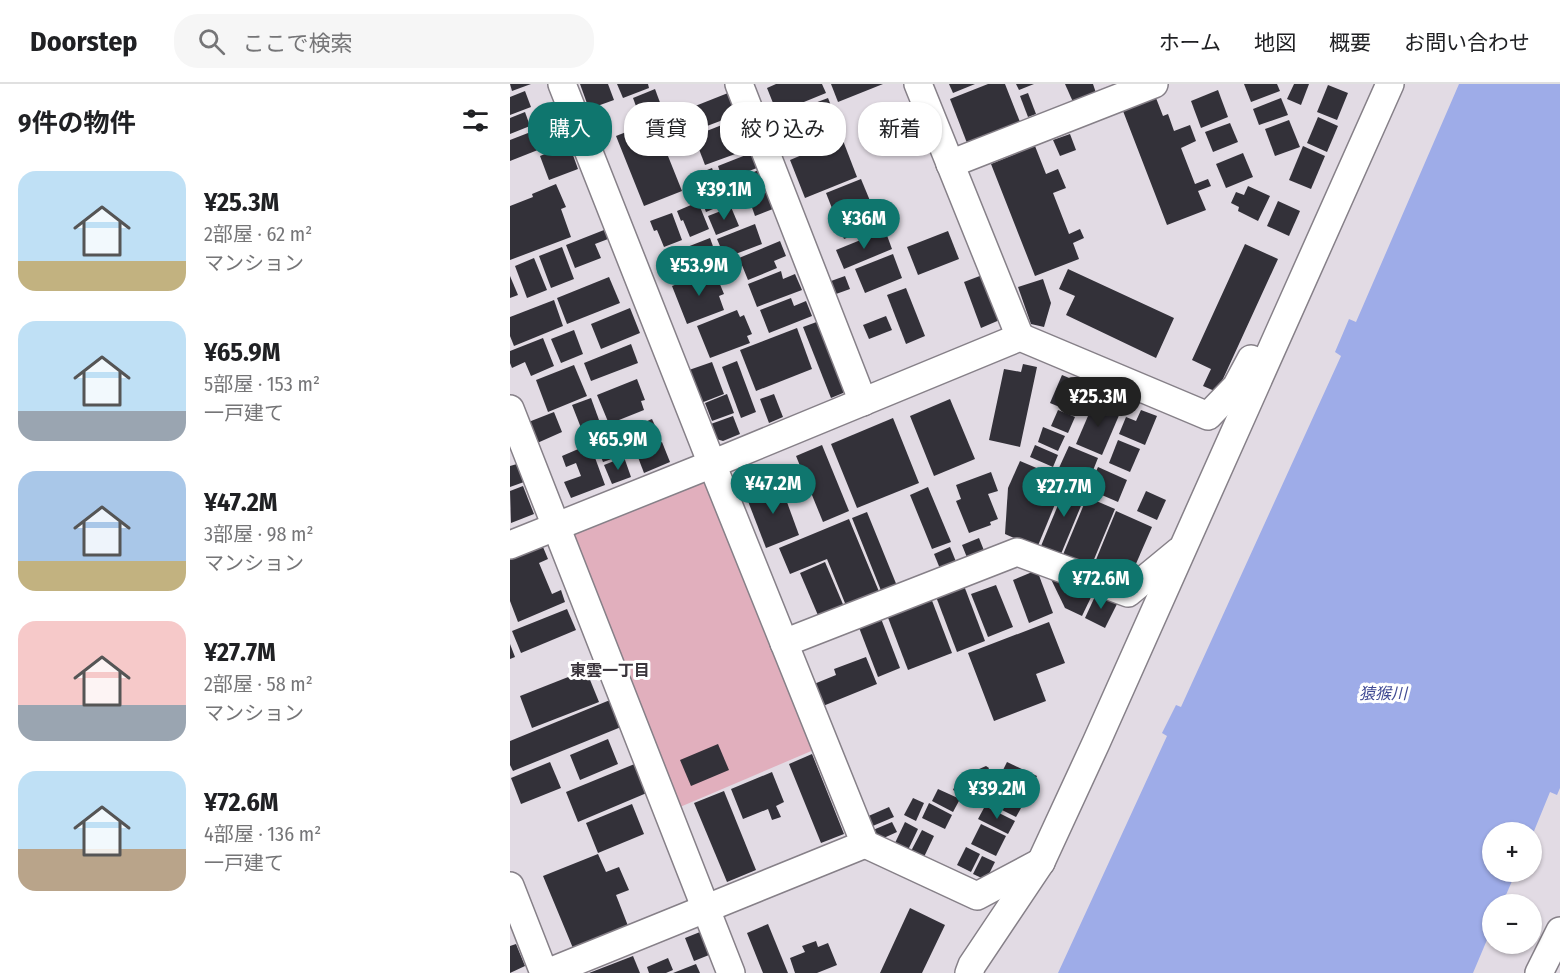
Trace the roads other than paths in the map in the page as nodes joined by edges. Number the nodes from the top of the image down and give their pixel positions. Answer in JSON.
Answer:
{"nodes":[{"id":1,"x":562,"y":84,"type":"edge"},
{"id":2,"x":739,"y":84,"type":"edge"},
{"id":3,"x":918,"y":84,"type":"edge"},
{"id":4,"x":1154,"y":84,"type":"edge"},
{"id":5,"x":1390,"y":84,"type":"edge"},
{"id":6,"x":1108,"y":92,"type":"edge"},
{"id":7,"x":950,"y":164,"type":"junction"},
{"id":8,"x":1299,"y":289,"type":"junction"},
{"id":9,"x":1020,"y":337,"type":"junction"},
{"id":10,"x":863,"y":402,"type":"junction"},
{"id":11,"x":510,"y":409,"type":"edge"},
{"id":12,"x":712,"y":464,"type":"junction"},
{"id":13,"x":556,"y":526,"type":"junction"},
{"id":14,"x":510,"y":545,"type":"edge"},
{"id":15,"x":1184,"y":547,"type":"junction"},
{"id":16,"x":784,"y":643,"type":"junction"},
{"id":17,"x":865,"y":844,"type":"junction"},
{"id":18,"x":1041,"y":862,"type":"junction"},
{"id":19,"x":510,"y":886,"type":"edge"},
{"id":20,"x":706,"y":909,"type":"junction"},
{"id":21,"x":1560,"y":931,"type":"edge"},
{"id":22,"x":546,"y":973,"type":"edge"},
{"id":23,"x":731,"y":973,"type":"edge"},
{"id":24,"x":969,"y":973,"type":"edge"},
{"id":25,"x":1539,"y":973,"type":"edge"}],
"edges":[{"from":1,"to":12,"type":"street"},
{"from":2,"to":10,"type":"street"},
{"from":3,"to":7,"type":"street"},
{"from":4,"to":6,"type":"street"},
{"from":5,"to":8,"type":"street"},
{"from":6,"to":7,"type":"street"},
{"from":7,"to":9,"type":"street"},
{"from":8,"to":9,"type":"street"},
{"from":8,"to":15,"type":"street"},
{"from":9,"to":10,"type":"street"},
{"from":10,"to":12,"type":"street"},
{"from":11,"to":13,"type":"street"},
{"from":12,"to":13,"type":"street"},
{"from":12,"to":16,"type":"street"},
{"from":13,"to":14,"type":"street"},
{"from":13,"to":20,"type":"street"},
{"from":15,"to":16,"type":"street"},
{"from":15,"to":18,"type":"street"},
{"from":16,"to":17,"type":"street"},
{"from":17,"to":18,"type":"street"},
{"from":17,"to":20,"type":"street"},
{"from":18,"to":24,"type":"street"},
{"from":19,"to":22,"type":"street"},
{"from":20,"to":22,"type":"street"},
{"from":20,"to":23,"type":"street"},
{"from":21,"to":25,"type":"street"}]}
